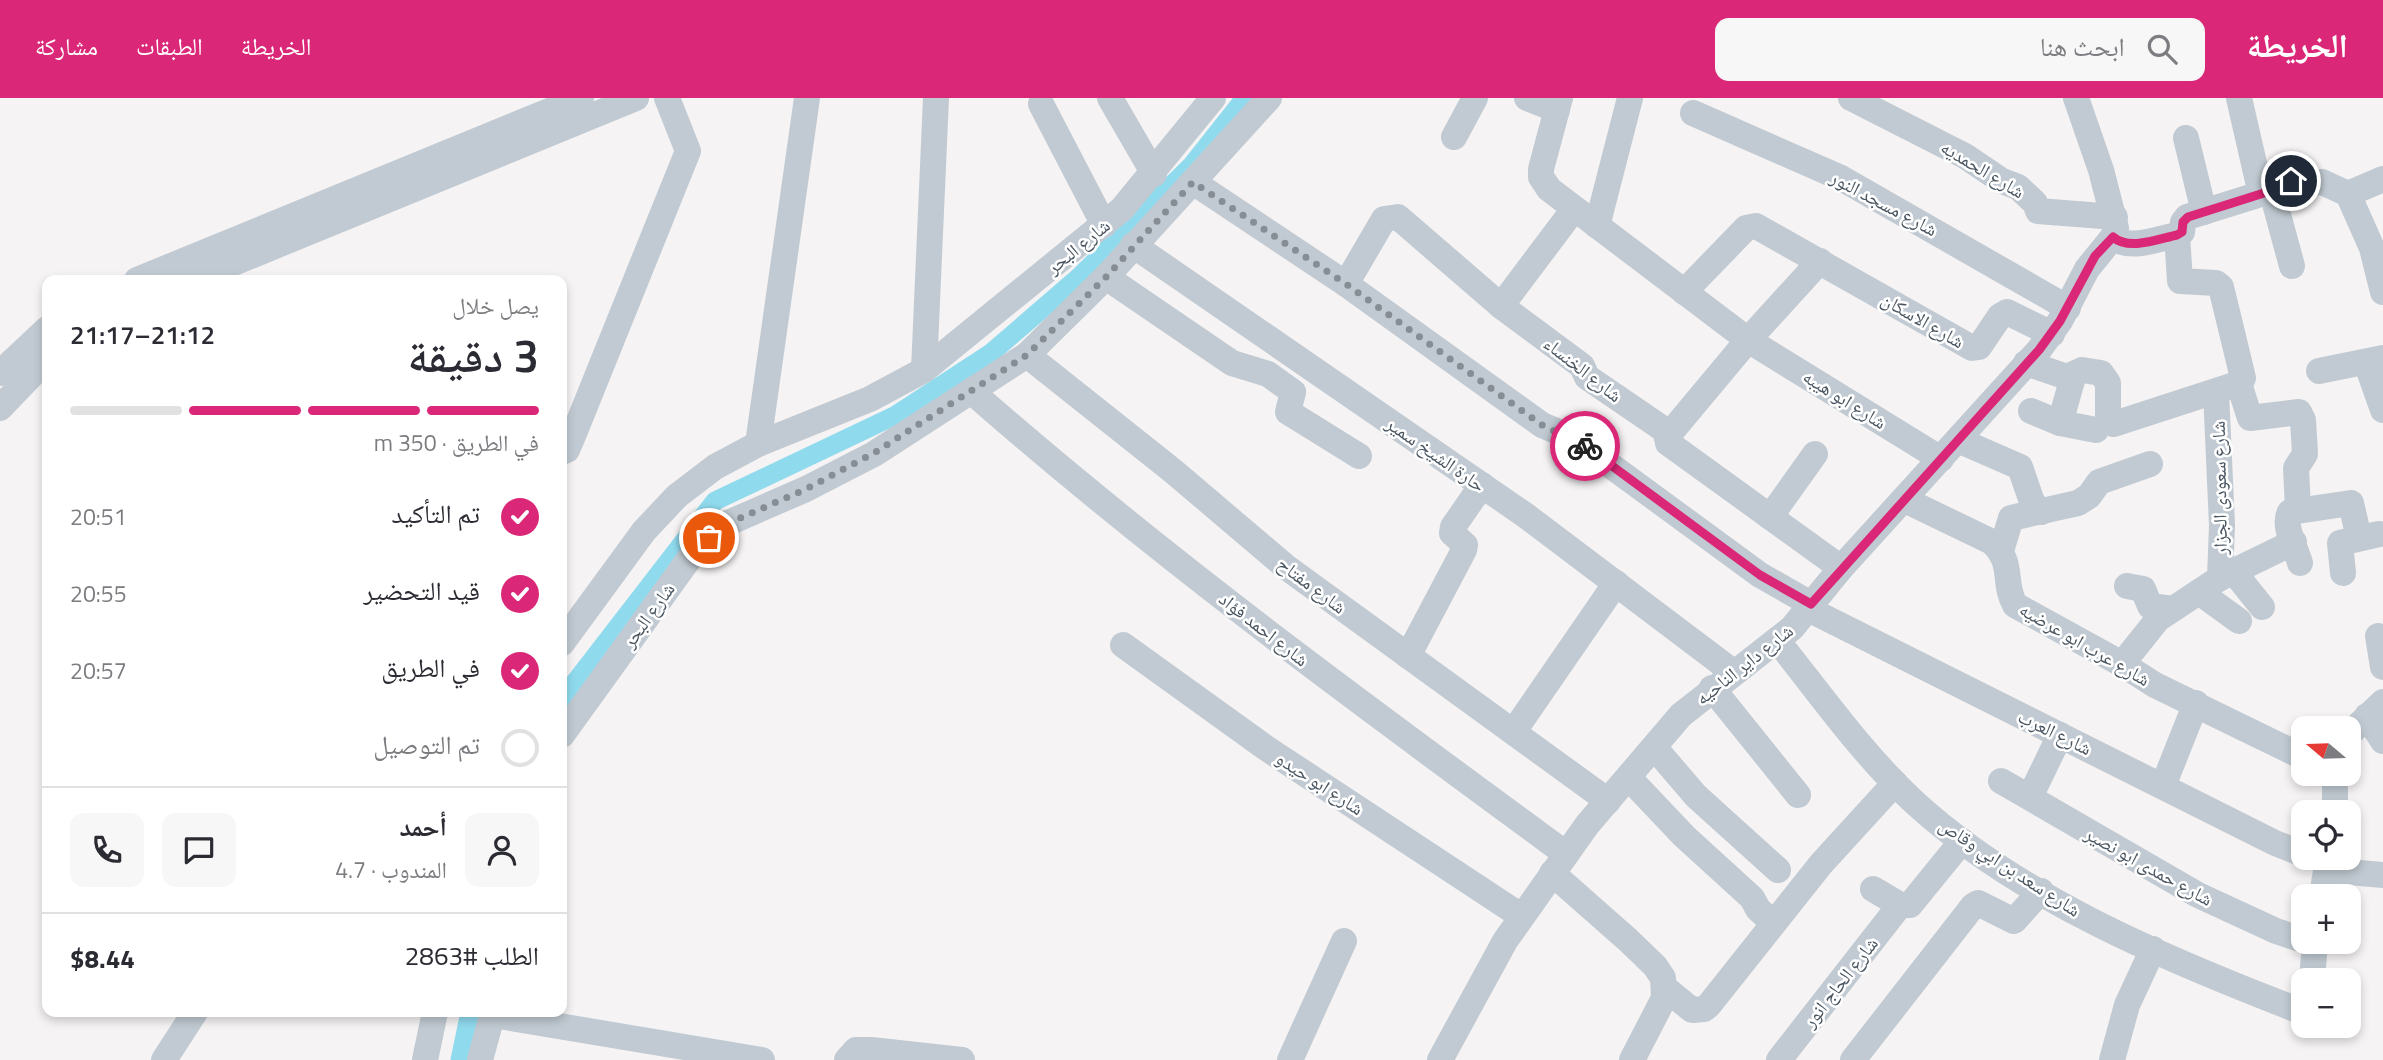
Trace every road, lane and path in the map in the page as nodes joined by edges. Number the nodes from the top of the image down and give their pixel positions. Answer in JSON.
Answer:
{"nodes":[{"id":1,"x":581,"y":98,"type":"edge"},
{"id":2,"x":636,"y":98,"type":"edge"},
{"id":3,"x":667,"y":98,"type":"edge"},
{"id":4,"x":807,"y":98,"type":"edge"},
{"id":5,"x":936,"y":98,"type":"edge"},
{"id":6,"x":1110,"y":98,"type":"edge"},
{"id":7,"x":1213,"y":98,"type":"edge"},
{"id":8,"x":1269,"y":98,"type":"edge"},
{"id":9,"x":1475,"y":98,"type":"edge"},
{"id":10,"x":1527,"y":98,"type":"edge"},
{"id":11,"x":1630,"y":98,"type":"edge"},
{"id":12,"x":1851,"y":98,"type":"edge"},
{"id":13,"x":2076,"y":98,"type":"edge"},
{"id":14,"x":2239,"y":98,"type":"edge"},
{"id":15,"x":1041,"y":104,"type":"dead end"},
{"id":16,"x":1558,"y":104,"type":"edge"},
{"id":17,"x":1693,"y":113,"type":"dead end"},
{"id":18,"x":1454,"y":136,"type":"dead end"},
{"id":19,"x":2186,"y":138,"type":"dead end"},
{"id":20,"x":1154,"y":174,"type":"junction"},
{"id":21,"x":2383,"y":179,"type":"edge"},
{"id":22,"x":1193,"y":182,"type":"junction"},
{"id":23,"x":2265,"y":190,"type":"junction"},
{"id":24,"x":2348,"y":194,"type":"junction"},
{"id":25,"x":1574,"y":209,"type":"junction"},
{"id":26,"x":2204,"y":212,"type":"junction"},
{"id":27,"x":1104,"y":225,"type":"junction"},
{"id":28,"x":1597,"y":226,"type":"junction"},
{"id":29,"x":2114,"y":227,"type":"junction"},
{"id":30,"x":2177,"y":235,"type":"junction"},
{"id":31,"x":1133,"y":245,"type":"junction"},
{"id":32,"x":2377,"y":247,"type":"edge"},
{"id":33,"x":1820,"y":261,"type":"junction"},
{"id":34,"x":2292,"y":266,"type":"dead end"},
{"id":35,"x":149,"y":275,"type":"edge"},
{"id":36,"x":204,"y":275,"type":"edge"},
{"id":37,"x":1106,"y":277,"type":"junction"},
{"id":38,"x":1346,"y":284,"type":"junction"},
{"id":39,"x":1684,"y":292,"type":"junction"},
{"id":40,"x":2383,"y":292,"type":"edge"},
{"id":41,"x":1501,"y":306,"type":"junction"},
{"id":42,"x":2068,"y":308,"type":"junction"},
{"id":43,"x":2052,"y":334,"type":"junction"},
{"id":44,"x":42,"y":336,"type":"edge"},
{"id":45,"x":1748,"y":340,"type":"junction"},
{"id":46,"x":1027,"y":355,"type":"junction"},
{"id":47,"x":2375,"y":360,"type":"edge"},
{"id":48,"x":42,"y":362,"type":"edge"},
{"id":49,"x":2026,"y":363,"type":"junction"},
{"id":50,"x":924,"y":370,"type":"junction"},
{"id":51,"x":2319,"y":372,"type":"dead end"},
{"id":52,"x":2073,"y":377,"type":"junction"},
{"id":53,"x":4,"y":388,"type":"edge"},
{"id":54,"x":2227,"y":389,"type":"junction"},
{"id":55,"x":971,"y":391,"type":"junction"},
{"id":56,"x":2383,"y":410,"type":"edge"},
{"id":57,"x":2031,"y":411,"type":"dead end"},
{"id":58,"x":2060,"y":422,"type":"junction"},
{"id":59,"x":2096,"y":430,"type":"dead end"},
{"id":60,"x":1667,"y":437,"type":"junction"},
{"id":61,"x":758,"y":444,"type":"junction"},
{"id":62,"x":1950,"y":449,"type":"junction"},
{"id":63,"x":567,"y":450,"type":"edge"},
{"id":64,"x":1815,"y":454,"type":"dead end"},
{"id":65,"x":1359,"y":456,"type":"dead end"},
{"id":66,"x":2150,"y":464,"type":"dead end"},
{"id":67,"x":1482,"y":485,"type":"junction"},
{"id":68,"x":1905,"y":500,"type":"junction"},
{"id":69,"x":2298,"y":509,"type":"junction"},
{"id":70,"x":2041,"y":512,"type":"junction"},
{"id":71,"x":1770,"y":517,"type":"junction"},
{"id":72,"x":2001,"y":551,"type":"junction"},
{"id":73,"x":1840,"y":568,"type":"junction"},
{"id":74,"x":2343,"y":573,"type":"dead end"},
{"id":75,"x":2218,"y":580,"type":"junction"},
{"id":76,"x":1616,"y":583,"type":"junction"},
{"id":77,"x":2127,"y":586,"type":"dead end"},
{"id":78,"x":1809,"y":607,"type":"junction"},
{"id":79,"x":2262,"y":607,"type":"dead end"},
{"id":80,"x":2173,"y":609,"type":"junction"},
{"id":81,"x":2239,"y":621,"type":"dead end"},
{"id":82,"x":567,"y":636,"type":"edge"},
{"id":83,"x":2378,"y":636,"type":"dead end"},
{"id":84,"x":1777,"y":640,"type":"junction"},
{"id":85,"x":1122,"y":645,"type":"dead end"},
{"id":86,"x":1408,"y":656,"type":"junction"},
{"id":87,"x":2122,"y":664,"type":"junction"},
{"id":88,"x":2383,"y":667,"type":"edge"},
{"id":89,"x":1733,"y":672,"type":"junction"},
{"id":90,"x":1712,"y":688,"type":"junction"},
{"id":91,"x":2196,"y":703,"type":"junction"},
{"id":92,"x":2375,"y":709,"type":"edge"},
{"id":93,"x":2361,"y":722,"type":"edge"},
{"id":94,"x":567,"y":728,"type":"edge"},
{"id":95,"x":1514,"y":731,"type":"junction"},
{"id":96,"x":2060,"y":735,"type":"junction"},
{"id":97,"x":2383,"y":741,"type":"edge"},
{"id":98,"x":1654,"y":747,"type":"junction"},
{"id":99,"x":2291,"y":751,"type":"edge"},
{"id":100,"x":1629,"y":778,"type":"junction"},
{"id":101,"x":2001,"y":781,"type":"dead end"},
{"id":102,"x":1895,"y":783,"type":"junction"},
{"id":103,"x":2163,"y":786,"type":"junction"},
{"id":104,"x":1798,"y":795,"type":"dead end"},
{"id":105,"x":2030,"y":797,"type":"junction"},
{"id":106,"x":1608,"y":801,"type":"junction"},
{"id":107,"x":1962,"y":841,"type":"junction"},
{"id":108,"x":2291,"y":850,"type":"edge"},
{"id":109,"x":1559,"y":864,"type":"junction"},
{"id":110,"x":1778,"y":870,"type":"dead end"},
{"id":111,"x":2361,"y":870,"type":"edge"},
{"id":112,"x":2383,"y":875,"type":"edge"},
{"id":113,"x":1873,"y":889,"type":"dead end"},
{"id":114,"x":2041,"y":891,"type":"junction"},
{"id":115,"x":1900,"y":905,"type":"junction"},
{"id":116,"x":1521,"y":916,"type":"junction"},
{"id":117,"x":1773,"y":923,"type":"junction"},
{"id":118,"x":2291,"y":936,"type":"edge"},
{"id":119,"x":1344,"y":941,"type":"dead end"},
{"id":120,"x":2153,"y":949,"type":"junction"},
{"id":121,"x":1665,"y":988,"type":"junction"},
{"id":122,"x":2291,"y":1007,"type":"edge"},
{"id":123,"x":192,"y":1017,"type":"edge"},
{"id":124,"x":434,"y":1017,"type":"edge"},
{"id":125,"x":492,"y":1017,"type":"edge"},
{"id":126,"x":516,"y":1017,"type":"edge"},
{"id":127,"x":164,"y":1060,"type":"edge"},
{"id":128,"x":425,"y":1060,"type":"edge"},
{"id":129,"x":480,"y":1060,"type":"edge"},
{"id":130,"x":762,"y":1060,"type":"edge"},
{"id":131,"x":847,"y":1060,"type":"edge"},
{"id":132,"x":962,"y":1060,"type":"edge"},
{"id":133,"x":1290,"y":1060,"type":"edge"},
{"id":134,"x":1440,"y":1060,"type":"edge"},
{"id":135,"x":1632,"y":1060,"type":"edge"},
{"id":136,"x":1779,"y":1060,"type":"edge"},
{"id":137,"x":1853,"y":1060,"type":"edge"},
{"id":138,"x":2112,"y":1060,"type":"edge"}],
"edges":[{"from":1,"to":35,"type":"street"},
{"from":2,"to":36,"type":"street"},
{"from":3,"to":63,"type":"street"},
{"from":4,"to":61,"type":"street"},
{"from":5,"to":50,"type":"street"},
{"from":6,"to":20,"type":"street"},
{"from":7,"to":20,"type":"street","name":"شارع البحر"},
{"from":8,"to":22,"type":"street","name":"شارع البحر"},
{"from":9,"to":18,"type":"street"},
{"from":10,"to":16,"type":"street"},
{"from":11,"to":28,"type":"street"},
{"from":12,"to":29,"type":"street","name":"شارع الحمديه"},
{"from":13,"to":29,"type":"street"},
{"from":14,"to":23,"type":"street"},
{"from":15,"to":27,"type":"street"},
{"from":16,"to":25,"type":"street"},
{"from":17,"to":42,"type":"street","name":"شارع مسجد النور"},
{"from":19,"to":26,"type":"street"},
{"from":20,"to":27,"type":"street","name":"شارع البحر"},
{"from":21,"to":24,"type":"street"},
{"from":22,"to":31,"type":"street","name":"شارع البحر"},
{"from":22,"to":38,"type":"street","name":"شارع العرب"},
{"from":23,"to":24,"type":"street"},
{"from":23,"to":26,"type":"street"},
{"from":23,"to":34,"type":"street"},
{"from":24,"to":32,"type":"street"},
{"from":25,"to":28,"type":"street"},
{"from":25,"to":41,"type":"street"},
{"from":26,"to":30,"type":"street"},
{"from":27,"to":50,"type":"street","name":"شارع البحر"},
{"from":28,"to":39,"type":"street"},
{"from":29,"to":30,"type":"street","name":"شارع الحمديه"},
{"from":29,"to":42,"type":"street","name":"شارع داير الناحيه"},
{"from":30,"to":54,"type":"street","name":"شارع سعودى الجزار"},
{"from":31,"to":37,"type":"street","name":"شارع البحر"},
{"from":31,"to":67,"type":"street","name":"حارة الشيخ سمير"},
{"from":32,"to":40,"type":"street"},
{"from":33,"to":39,"type":"street","name":"شارع الاسكان"},
{"from":33,"to":43,"type":"street","name":"شارع الاسكان"},
{"from":33,"to":45,"type":"street"},
{"from":37,"to":46,"type":"street","name":"شارع البحر"},
{"from":37,"to":65,"type":"street"},
{"from":38,"to":41,"type":"street","name":"شارع الخنساء"},
{"from":38,"to":78,"type":"street","name":"شارع العرب"},
{"from":39,"to":45,"type":"street"},
{"from":41,"to":60,"type":"street","name":"شارع الخنساء"},
{"from":42,"to":43,"type":"street","name":"شارع داير الناحيه"},
{"from":43,"to":49,"type":"street","name":"شارع داير الناحيه"},
{"from":44,"to":53,"type":"street"},
{"from":45,"to":60,"type":"street"},
{"from":45,"to":62,"type":"street","name":"شارع ابو هيبه"},
{"from":46,"to":55,"type":"street","name":"شارع البحر"},
{"from":46,"to":86,"type":"street","name":"شارع مفتاح"},
{"from":47,"to":51,"type":"street"},
{"from":47,"to":56,"type":"street"},
{"from":48,"to":53,"type":"street"},
{"from":49,"to":52,"type":"street"},
{"from":49,"to":62,"type":"street","name":"شارع داير الناحيه"},
{"from":50,"to":61,"type":"street","name":"شارع البحر"},
{"from":52,"to":54,"type":"street"},
{"from":52,"to":58,"type":"street"},
{"from":54,"to":69,"type":"street"},
{"from":54,"to":75,"type":"street","name":"شارع سعودى الجزار"},
{"from":55,"to":94,"type":"street","name":"شارع البحر"},
{"from":55,"to":109,"type":"street","name":"شارع احمد فؤاد"},
{"from":57,"to":58,"type":"street"},
{"from":58,"to":59,"type":"street"},
{"from":60,"to":71,"type":"street","name":"شارع الخنساء"},
{"from":61,"to":82,"type":"street","name":"شارع البحر"},
{"from":62,"to":68,"type":"street","name":"شارع داير الناحيه"},
{"from":62,"to":70,"type":"street","name":"شارع ابو هيبه"},
{"from":64,"to":71,"type":"street"},
{"from":66,"to":70,"type":"street"},
{"from":67,"to":76,"type":"street","name":"حارة الشيخ سمير"},
{"from":67,"to":86,"type":"street"},
{"from":68,"to":72,"type":"street"},
{"from":68,"to":73,"type":"street","name":"شارع داير الناحيه"},
{"from":69,"to":74,"type":"street"},
{"from":69,"to":75,"type":"street"},
{"from":70,"to":72,"type":"street"},
{"from":71,"to":73,"type":"street","name":"شارع الخنساء"},
{"from":72,"to":87,"type":"street","name":"شارع عرب ابو عرضيه"},
{"from":73,"to":78,"type":"street","name":"شارع داير الناحيه"},
{"from":75,"to":79,"type":"street"},
{"from":75,"to":80,"type":"street"},
{"from":75,"to":81,"type":"street"},
{"from":76,"to":89,"type":"street","name":"حارة الشيخ سمير"},
{"from":76,"to":95,"type":"street"},
{"from":77,"to":80,"type":"street"},
{"from":78,"to":84,"type":"street","name":"شارع داير الناحيه"},
{"from":78,"to":96,"type":"street","name":"شارع العرب"},
{"from":80,"to":87,"type":"street"},
{"from":83,"to":88,"type":"street"},
{"from":84,"to":89,"type":"street","name":"شارع داير الناحيه"},
{"from":84,"to":102,"type":"street","name":"شارع سعد بن ابي وقاص"},
{"from":85,"to":116,"type":"street","name":"شارع ابو حيدو"},
{"from":86,"to":95,"type":"street","name":"شارع مفتاح"},
{"from":87,"to":91,"type":"street","name":"شارع عرب ابو عرضيه"},
{"from":89,"to":90,"type":"street","name":"شارع داير الناحيه"},
{"from":90,"to":98,"type":"street","name":"شارع داير الناحيه"},
{"from":90,"to":104,"type":"street"},
{"from":91,"to":99,"type":"street","name":"شارع عرب ابو عرضيه"},
{"from":91,"to":103,"type":"street"},
{"from":92,"to":93,"type":"street"},
{"from":92,"to":97,"type":"street"},
{"from":95,"to":106,"type":"street","name":"شارع مفتاح"},
{"from":96,"to":103,"type":"street","name":"شارع العرب"},
{"from":96,"to":105,"type":"street"},
{"from":98,"to":100,"type":"street","name":"شارع داير الناحيه"},
{"from":98,"to":110,"type":"street"},
{"from":100,"to":106,"type":"street","name":"شارع داير الناحيه"},
{"from":100,"to":117,"type":"street"},
{"from":101,"to":105,"type":"street","name":"شارع حمدى ابو نصير"},
{"from":102,"to":107,"type":"street","name":"شارع سعد بن ابي وقاص"},
{"from":102,"to":117,"type":"street","name":"شارع احمد فؤاد"},
{"from":103,"to":108,"type":"street","name":"شارع العرب"},
{"from":105,"to":118,"type":"street","name":"شارع حمدى ابو نصير"},
{"from":106,"to":109,"type":"street","name":"شارع داير الناحيه"},
{"from":107,"to":114,"type":"street","name":"شارع سعد بن ابي وقاص"},
{"from":107,"to":115,"type":"street","name":"شارع الحاج انور"},
{"from":109,"to":116,"type":"street","name":"شارع داير الناحيه"},
{"from":109,"to":121,"type":"street","name":"شارع احمد فؤاد"},
{"from":111,"to":112,"type":"street","name":"شارع العرب"},
{"from":113,"to":115,"type":"street"},
{"from":114,"to":120,"type":"street","name":"شارع سعد بن ابي وقاص"},
{"from":114,"to":137,"type":"street"},
{"from":115,"to":136,"type":"street","name":"شارع الحاج انور"},
{"from":116,"to":134,"type":"street","name":"شارع داير الناحيه"},
{"from":117,"to":121,"type":"street","name":"شارع احمد فؤاد"},
{"from":119,"to":133,"type":"street"},
{"from":120,"to":122,"type":"street","name":"شارع سعد بن ابي وقاص"},
{"from":120,"to":138,"type":"street"},
{"from":121,"to":135,"type":"street"},
{"from":123,"to":127,"type":"street"},
{"from":124,"to":128,"type":"street"},
{"from":125,"to":129,"type":"street"},
{"from":126,"to":130,"type":"street"},
{"from":131,"to":132,"type":"street"}]}
